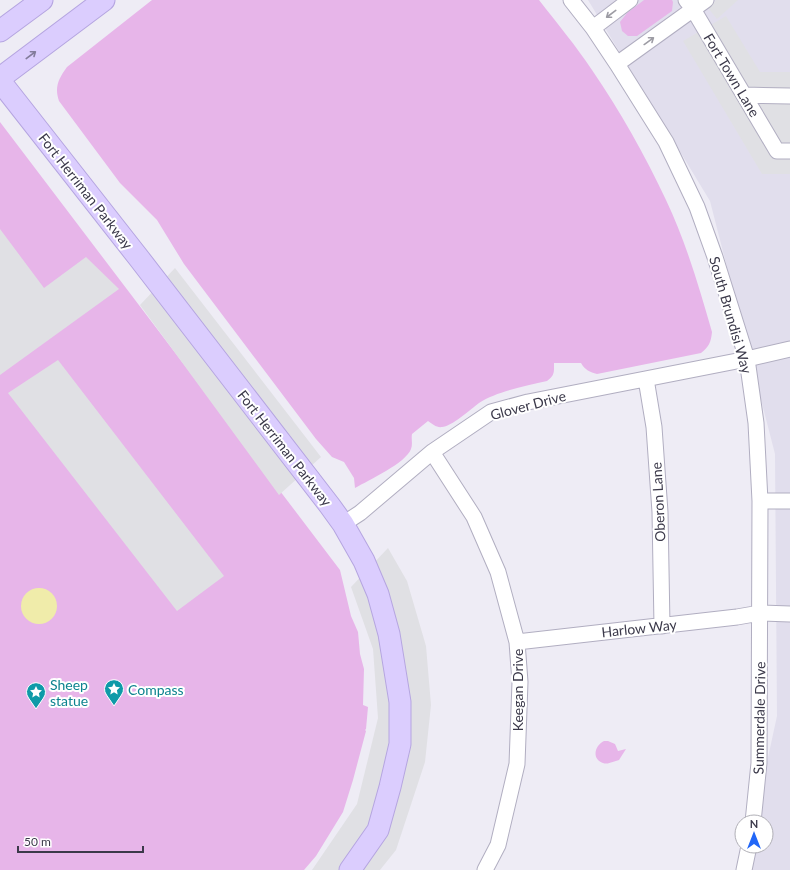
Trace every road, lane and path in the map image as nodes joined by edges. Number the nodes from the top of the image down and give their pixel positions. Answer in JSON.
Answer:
{"nodes":[{"id":1,"x":42,"y":0,"type":"edge"},
{"id":2,"x":104,"y":0,"type":"edge"},
{"id":3,"x":571,"y":0,"type":"edge"},
{"id":4,"x":630,"y":0,"type":"edge"},
{"id":5,"x":706,"y":0,"type":"edge"},
{"id":6,"x":690,"y":5,"type":"edge"},
{"id":7,"x":593,"y":28,"type":"junction"},
{"id":8,"x":0,"y":32,"type":"edge"},
{"id":9,"x":618,"y":64,"type":"junction"},
{"id":10,"x":0,"y":78,"type":"edge"},
{"id":11,"x":0,"y":81,"type":"edge"},
{"id":12,"x":744,"y":95,"type":"junction"},
{"id":13,"x":790,"y":96,"type":"edge"},
{"id":14,"x":783,"y":150,"type":"edge"},
{"id":15,"x":790,"y":349,"type":"edge"},
{"id":16,"x":747,"y":359,"type":"junction"},
{"id":17,"x":646,"y":379,"type":"junction"},
{"id":18,"x":432,"y":452,"type":"junction"},
{"id":19,"x":760,"y":501,"type":"junction"},
{"id":20,"x":790,"y":501,"type":"edge"},
{"id":21,"x":343,"y":524,"type":"junction"},
{"id":22,"x":760,"y":613,"type":"junction"},
{"id":23,"x":790,"y":614,"type":"edge"},
{"id":24,"x":662,"y":626,"type":"junction"},
{"id":25,"x":517,"y":642,"type":"junction"},
{"id":26,"x":755,"y":814,"type":"edge"},
{"id":27,"x":747,"y":854,"type":"edge"},
{"id":28,"x":350,"y":870,"type":"edge"},
{"id":29,"x":485,"y":870,"type":"edge"},
{"id":30,"x":744,"y":870,"type":"edge"}],
"edges":[{"from":1,"to":8,"type":"street"},
{"from":10,"to":2,"type":"street","one_way":true},
{"from":3,"to":7,"type":"street","name":"South Brundisi Way"},
{"from":4,"to":7,"type":"street","one_way":true},
{"from":5,"to":6,"type":"street"},
{"from":9,"to":6,"type":"street","one_way":true},
{"from":6,"to":12,"type":"street","name":"Fort Town Lane"},
{"from":7,"to":9,"type":"street","name":"South Brundisi Way"},
{"from":9,"to":16,"type":"street","name":"South Brundisi Way"},
{"from":11,"to":21,"type":"street","name":"Fort Herriman Parkway"},
{"from":12,"to":13,"type":"street"},
{"from":12,"to":14,"type":"street","name":"Fort Town Lane"},
{"from":15,"to":16,"type":"street","name":"Glover Drive"},
{"from":16,"to":17,"type":"street","name":"Glover Drive"},
{"from":16,"to":19,"type":"street","name":"South Brundisi Way"},
{"from":17,"to":18,"type":"street","name":"Glover Drive"},
{"from":17,"to":24,"type":"street","name":"Oberon Lane"},
{"from":18,"to":21,"type":"street","name":"Glover Drive"},
{"from":18,"to":25,"type":"street","name":"Keegan Drive"},
{"from":19,"to":20,"type":"street"},
{"from":19,"to":22,"type":"street","name":"South Brundisi Way"},
{"from":21,"to":28,"type":"street","name":"Fort Herriman Parkway"},
{"from":22,"to":23,"type":"street","name":"Harlow Way"},
{"from":22,"to":24,"type":"street","name":"Harlow Way"},
{"from":22,"to":26,"type":"street","name":"Summerdale Drive"},
{"from":24,"to":25,"type":"street","name":"Harlow Way"},
{"from":25,"to":29,"type":"street","name":"Keegan Drive"},
{"from":27,"to":30,"type":"street"}]}
